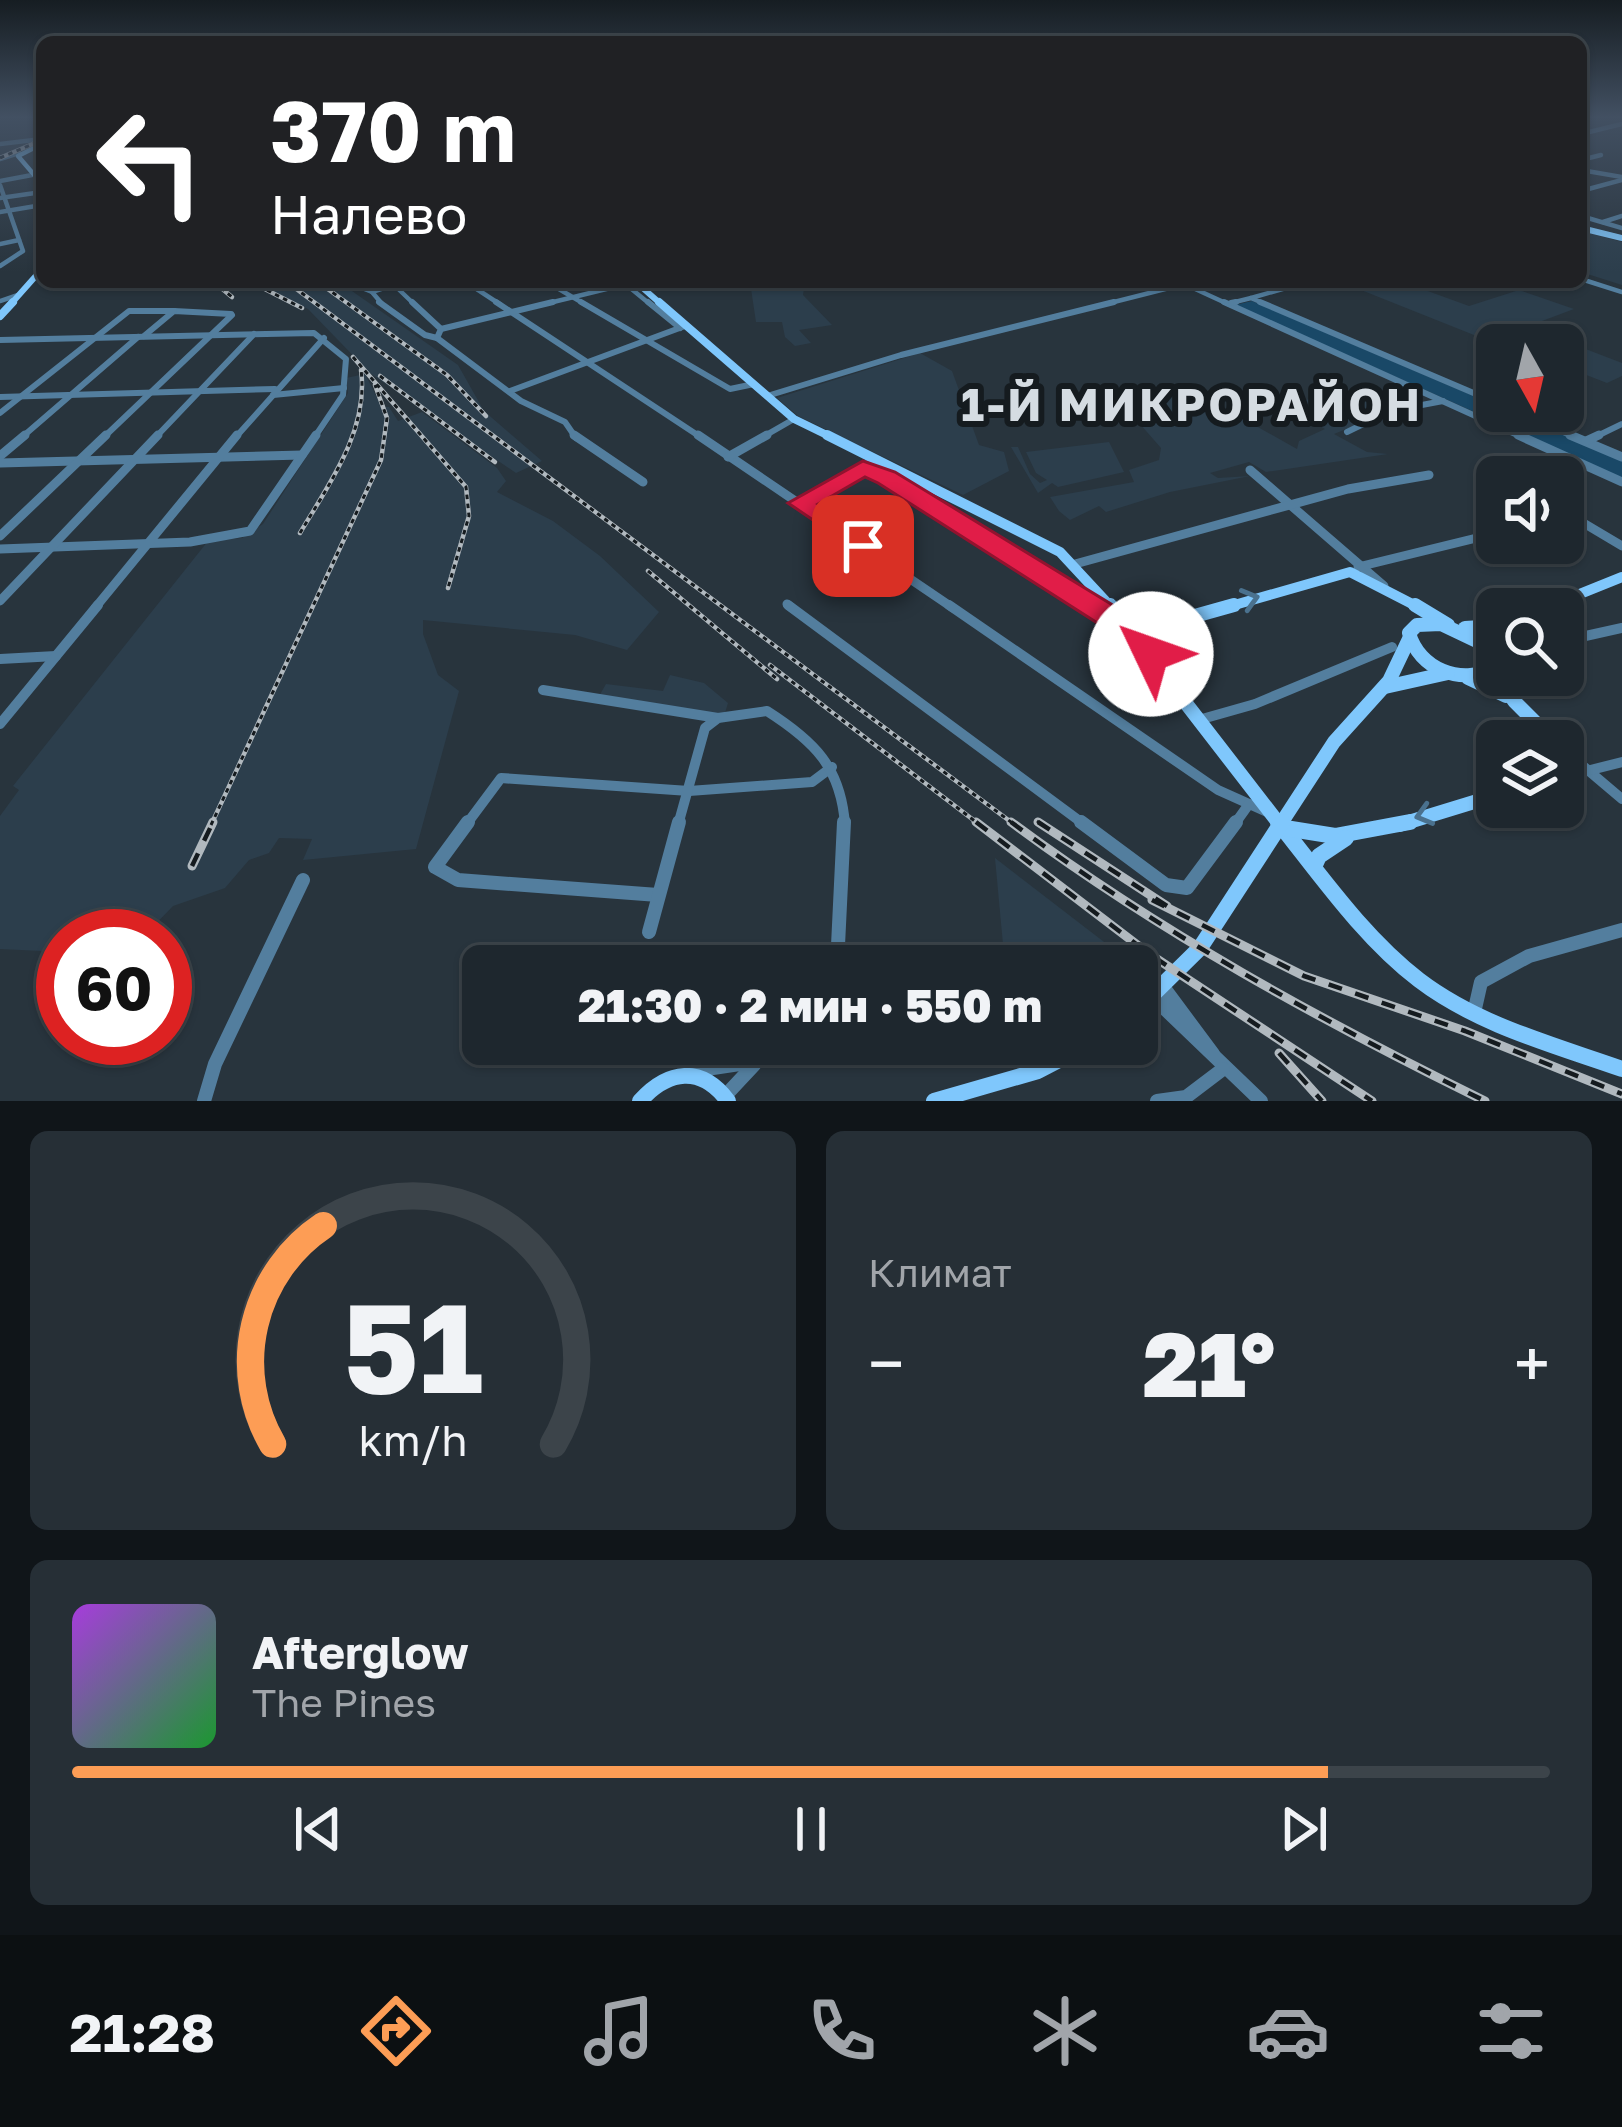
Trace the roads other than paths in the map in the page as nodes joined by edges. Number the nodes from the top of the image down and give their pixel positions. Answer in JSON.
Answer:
{"nodes":[{"id":1,"x":28,"y":169,"type":"edge"},
{"id":2,"x":1587,"y":171,"type":"edge"},
{"id":3,"x":32,"y":176,"type":"junction"},
{"id":4,"x":1622,"y":178,"type":"edge"},
{"id":5,"x":36,"y":181,"type":"edge"},
{"id":6,"x":0,"y":183,"type":"edge"},
{"id":7,"x":36,"y":189,"type":"edge"},
{"id":8,"x":1587,"y":189,"type":"edge"},
{"id":9,"x":1,"y":198,"type":"edge"},
{"id":10,"x":36,"y":206,"type":"edge"},
{"id":11,"x":4,"y":212,"type":"edge"},
{"id":12,"x":1622,"y":216,"type":"edge"},
{"id":13,"x":1587,"y":218,"type":"edge"},
{"id":14,"x":1603,"y":222,"type":"junction"},
{"id":15,"x":1622,"y":228,"type":"edge"},
{"id":16,"x":1587,"y":229,"type":"edge"},
{"id":17,"x":1622,"y":238,"type":"edge"},
{"id":18,"x":19,"y":240,"type":"junction"},
{"id":19,"x":0,"y":244,"type":"edge"},
{"id":20,"x":0,"y":266,"type":"edge"},
{"id":21,"x":36,"y":276,"type":"edge"},
{"id":22,"x":1587,"y":281,"type":"edge"},
{"id":23,"x":363,"y":288,"type":"edge"},
{"id":24,"x":390,"y":288,"type":"edge"},
{"id":25,"x":395,"y":288,"type":"edge"},
{"id":26,"x":474,"y":288,"type":"edge"},
{"id":27,"x":557,"y":288,"type":"edge"},
{"id":28,"x":600,"y":288,"type":"edge"},
{"id":29,"x":631,"y":288,"type":"edge"},
{"id":30,"x":641,"y":288,"type":"edge"},
{"id":31,"x":1162,"y":288,"type":"edge"},
{"id":32,"x":1193,"y":288,"type":"edge"},
{"id":33,"x":1286,"y":288,"type":"edge"},
{"id":34,"x":375,"y":292,"type":"junction"},
{"id":35,"x":1622,"y":292,"type":"edge"},
{"id":36,"x":18,"y":295,"type":"junction"},
{"id":37,"x":570,"y":296,"type":"junction"},
{"id":38,"x":0,"y":298,"type":"edge"},
{"id":39,"x":1251,"y":298,"type":"junction"},
{"id":40,"x":1228,"y":304,"type":"junction"},
{"id":41,"x":174,"y":311,"type":"junction"},
{"id":42,"x":509,"y":314,"type":"junction"},
{"id":43,"x":0,"y":316,"type":"edge"},
{"id":44,"x":683,"y":327,"type":"junction"},
{"id":45,"x":439,"y":333,"type":"junction"},
{"id":46,"x":212,"y":334,"type":"junction"},
{"id":47,"x":254,"y":334,"type":"junction"},
{"id":48,"x":141,"y":337,"type":"junction"},
{"id":49,"x":93,"y":338,"type":"junction"},
{"id":50,"x":324,"y":338,"type":"junction"},
{"id":51,"x":645,"y":338,"type":"junction"},
{"id":52,"x":0,"y":340,"type":"edge"},
{"id":53,"x":584,"y":362,"type":"junction"},
{"id":54,"x":754,"y":384,"type":"junction"},
{"id":55,"x":344,"y":388,"type":"junction"},
{"id":56,"x":510,"y":391,"type":"junction"},
{"id":57,"x":151,"y":392,"type":"junction"},
{"id":58,"x":204,"y":392,"type":"junction"},
{"id":59,"x":274,"y":392,"type":"junction"},
{"id":60,"x":74,"y":395,"type":"junction"},
{"id":61,"x":1476,"y":395,"type":"edge"},
{"id":62,"x":23,"y":396,"type":"junction"},
{"id":63,"x":767,"y":396,"type":"junction"},
{"id":64,"x":0,"y":397,"type":"edge"},
{"id":65,"x":1443,"y":401,"type":"junction"},
{"id":66,"x":0,"y":413,"type":"edge"},
{"id":67,"x":794,"y":419,"type":"junction"},
{"id":68,"x":1622,"y":424,"type":"edge"},
{"id":69,"x":1348,"y":432,"type":"dead end"},
{"id":70,"x":1565,"y":432,"type":"edge"},
{"id":71,"x":1586,"y":441,"type":"junction"},
{"id":72,"x":302,"y":454,"type":"junction"},
{"id":73,"x":728,"y":457,"type":"junction"},
{"id":74,"x":1622,"y":457,"type":"edge"},
{"id":75,"x":219,"y":458,"type":"junction"},
{"id":76,"x":0,"y":460,"type":"edge"},
{"id":77,"x":134,"y":460,"type":"junction"},
{"id":78,"x":79,"y":461,"type":"junction"},
{"id":79,"x":869,"y":464,"type":"junction"},
{"id":80,"x":1250,"y":470,"type":"dead end"},
{"id":81,"x":1429,"y":475,"type":"dead end"},
{"id":82,"x":643,"y":482,"type":"dead end"},
{"id":83,"x":1622,"y":482,"type":"edge"},
{"id":84,"x":801,"y":503,"type":"junction"},
{"id":85,"x":1292,"y":504,"type":"junction"},
{"id":86,"x":1584,"y":526,"type":"edge"},
{"id":87,"x":0,"y":536,"type":"edge"},
{"id":88,"x":1476,"y":538,"type":"edge"},
{"id":89,"x":150,"y":543,"type":"junction"},
{"id":90,"x":1622,"y":546,"type":"edge"},
{"id":91,"x":51,"y":547,"type":"junction"},
{"id":92,"x":0,"y":548,"type":"edge"},
{"id":93,"x":1075,"y":564,"type":"junction"},
{"id":94,"x":1363,"y":566,"type":"junction"},
{"id":95,"x":1342,"y":572,"type":"junction"},
{"id":96,"x":1622,"y":577,"type":"edge"},
{"id":97,"x":1384,"y":586,"type":"junction"},
{"id":98,"x":1584,"y":592,"type":"edge"},
{"id":99,"x":1402,"y":599,"type":"junction"},
{"id":100,"x":0,"y":601,"type":"edge"},
{"id":101,"x":788,"y":604,"type":"dead end"},
{"id":102,"x":1121,"y":617,"type":"junction"},
{"id":103,"x":1159,"y":626,"type":"junction"},
{"id":104,"x":1476,"y":626,"type":"edge"},
{"id":105,"x":1452,"y":627,"type":"junction"},
{"id":106,"x":1622,"y":628,"type":"edge"},
{"id":107,"x":1409,"y":636,"type":"junction"},
{"id":108,"x":1584,"y":636,"type":"edge"},
{"id":109,"x":1476,"y":638,"type":"edge"},
{"id":110,"x":1392,"y":647,"type":"dead end"},
{"id":111,"x":1151,"y":654,"type":"junction"},
{"id":112,"x":56,"y":656,"type":"junction"},
{"id":113,"x":0,"y":659,"type":"edge"},
{"id":114,"x":1456,"y":675,"type":"junction"},
{"id":115,"x":1476,"y":676,"type":"edge"},
{"id":116,"x":1382,"y":689,"type":"junction"},
{"id":117,"x":543,"y":690,"type":"dead end"},
{"id":118,"x":1511,"y":696,"type":"edge"},
{"id":119,"x":1514,"y":701,"type":"junction"},
{"id":120,"x":718,"y":718,"type":"junction"},
{"id":121,"x":1202,"y":719,"type":"junction"},
{"id":122,"x":1533,"y":720,"type":"edge"},
{"id":123,"x":0,"y":724,"type":"edge"},
{"id":124,"x":1622,"y":761,"type":"edge"},
{"id":125,"x":832,"y":767,"type":"junction"},
{"id":126,"x":1584,"y":767,"type":"edge"},
{"id":127,"x":1588,"y":770,"type":"junction"},
{"id":128,"x":1584,"y":771,"type":"edge"},
{"id":129,"x":689,"y":791,"type":"junction"},
{"id":130,"x":1622,"y":799,"type":"edge"},
{"id":131,"x":1476,"y":801,"type":"edge"},
{"id":132,"x":1250,"y":804,"type":"junction"},
{"id":133,"x":1273,"y":818,"type":"junction"},
{"id":134,"x":1352,"y":836,"type":"junction"},
{"id":135,"x":1314,"y":867,"type":"junction"},
{"id":136,"x":303,"y":880,"type":"dead end"},
{"id":137,"x":658,"y":895,"type":"junction"},
{"id":138,"x":1622,"y":930,"type":"edge"},
{"id":139,"x":649,"y":932,"type":"dead end"},
{"id":140,"x":838,"y":945,"type":"edge"},
{"id":141,"x":1158,"y":982,"type":"edge"},
{"id":142,"x":1158,"y":990,"type":"edge"},
{"id":143,"x":1158,"y":1003,"type":"edge"},
{"id":144,"x":1474,"y":1012,"type":"junction"},
{"id":145,"x":733,"y":1065,"type":"edge"},
{"id":146,"x":755,"y":1065,"type":"edge"},
{"id":147,"x":1050,"y":1065,"type":"edge"},
{"id":148,"x":1223,"y":1069,"type":"junction"},
{"id":149,"x":1622,"y":1069,"type":"edge"},
{"id":150,"x":687,"y":1072,"type":"junction"},
{"id":151,"x":726,"y":1098,"type":"edge"},
{"id":152,"x":1187,"y":1099,"type":"edge"},
{"id":153,"x":640,"y":1100,"type":"edge"},
{"id":154,"x":204,"y":1101,"type":"edge"},
{"id":155,"x":934,"y":1101,"type":"edge"},
{"id":156,"x":1157,"y":1101,"type":"edge"},
{"id":157,"x":1261,"y":1101,"type":"edge"}],
"edges":[{"from":1,"to":3,"type":"main road"},
{"from":2,"to":4,"type":"street"},
{"from":3,"to":5,"type":"main road"},
{"from":3,"to":6,"type":"street"},
{"from":4,"to":8,"type":"street"},
{"from":6,"to":9,"type":"street"},
{"from":7,"to":9,"type":"street"},
{"from":9,"to":11,"type":"street"},
{"from":10,"to":11,"type":"street"},
{"from":11,"to":18,"type":"street"},
{"from":12,"to":14,"type":"street"},
{"from":13,"to":14,"type":"street"},
{"from":14,"to":15,"type":"street"},
{"from":16,"to":17,"type":"main road"},
{"from":18,"to":19,"type":"street"},
{"from":18,"to":20,"type":"street"},
{"from":21,"to":36,"type":"main road"},
{"from":22,"to":35,"type":"street"},
{"from":23,"to":34,"type":"street"},
{"from":24,"to":34,"type":"street"},
{"from":25,"to":45,"type":"street"},
{"from":26,"to":42,"type":"street"},
{"from":27,"to":37,"type":"street"},
{"from":28,"to":37,"type":"street"},
{"from":29,"to":44,"type":"street"},
{"from":30,"to":44,"type":"main road"},
{"from":31,"to":63,"type":"street"},
{"from":32,"to":40,"type":"street"},
{"from":33,"to":39,"type":"street"},
{"from":34,"to":45,"type":"street"},
{"from":36,"to":38,"type":"street"},
{"from":36,"to":43,"type":"main road"},
{"from":37,"to":42,"type":"street"},
{"from":37,"to":51,"type":"street"},
{"from":39,"to":40,"type":"street"},
{"from":39,"to":61,"type":"street"},
{"from":40,"to":65,"type":"street"},
{"from":41,"to":46,"type":"street"},
{"from":41,"to":48,"type":"street"},
{"from":41,"to":49,"type":"street"},
{"from":42,"to":45,"type":"street"},
{"from":42,"to":53,"type":"street"},
{"from":44,"to":51,"type":"street"},
{"from":44,"to":54,"type":"main road"},
{"from":45,"to":56,"type":"street"},
{"from":46,"to":47,"type":"street"},
{"from":46,"to":48,"type":"street"},
{"from":46,"to":57,"type":"street"},
{"from":47,"to":50,"type":"street"},
{"from":47,"to":58,"type":"street"},
{"from":48,"to":49,"type":"street"},
{"from":48,"to":60,"type":"street"},
{"from":49,"to":52,"type":"street"},
{"from":49,"to":62,"type":"street"},
{"from":50,"to":55,"type":"street"},
{"from":50,"to":59,"type":"street"},
{"from":51,"to":53,"type":"street"},
{"from":51,"to":54,"type":"street"},
{"from":53,"to":56,"type":"street"},
{"from":53,"to":73,"type":"street"},
{"from":54,"to":63,"type":"main road"},
{"from":55,"to":59,"type":"street"},
{"from":55,"to":72,"type":"street"},
{"from":56,"to":82,"type":"street"},
{"from":57,"to":58,"type":"street"},
{"from":57,"to":60,"type":"street"},
{"from":57,"to":78,"type":"street"},
{"from":58,"to":59,"type":"street"},
{"from":58,"to":77,"type":"street"},
{"from":59,"to":75,"type":"street"},
{"from":60,"to":62,"type":"street"},
{"from":60,"to":76,"type":"street"},
{"from":62,"to":64,"type":"street"},
{"from":62,"to":66,"type":"street"},
{"from":63,"to":67,"type":"main road"},
{"from":65,"to":69,"type":"street"},
{"from":65,"to":83,"type":"street"},
{"from":67,"to":73,"type":"street"},
{"from":67,"to":79,"type":"main road"},
{"from":68,"to":71,"type":"street"},
{"from":70,"to":71,"type":"street"},
{"from":71,"to":74,"type":"street"},
{"from":72,"to":75,"type":"street"},
{"from":72,"to":89,"type":"street"},
{"from":73,"to":84,"type":"street"},
{"from":75,"to":77,"type":"street"},
{"from":75,"to":89,"type":"street"},
{"from":76,"to":78,"type":"street"},
{"from":77,"to":78,"type":"street"},
{"from":77,"to":91,"type":"street"},
{"from":78,"to":87,"type":"street"},
{"from":79,"to":84,"type":"street"},
{"from":79,"to":93,"type":"main road"},
{"from":79,"to":102,"type":"street"},
{"from":80,"to":85,"type":"street"},
{"from":81,"to":85,"type":"street"},
{"from":84,"to":132,"type":"street"},
{"from":85,"to":93,"type":"street"},
{"from":85,"to":94,"type":"street"},
{"from":86,"to":90,"type":"street"},
{"from":88,"to":94,"type":"street"},
{"from":89,"to":91,"type":"street"},
{"from":89,"to":112,"type":"street"},
{"from":91,"to":92,"type":"street"},
{"from":91,"to":100,"type":"street"},
{"from":93,"to":102,"type":"main road"},
{"from":94,"to":95,"type":"street"},
{"from":94,"to":97,"type":"street"},
{"from":95,"to":97,"type":"main road"},
{"from":103,"to":95,"type":"main road","one_way":true},
{"from":96,"to":98,"type":"main road"},
{"from":97,"to":99,"type":"main road"},
{"from":99,"to":105,"type":"main road"},
{"from":99,"to":107,"type":"main road"},
{"from":101,"to":132,"type":"street"},
{"from":102,"to":103,"type":"main road"},
{"from":102,"to":111,"type":"main road"},
{"from":103,"to":111,"type":"main road"},
{"from":104,"to":105,"type":"main road"},
{"from":105,"to":107,"type":"main road"},
{"from":105,"to":109,"type":"main road"},
{"from":106,"to":108,"type":"street"},
{"from":107,"to":114,"type":"main road"},
{"from":107,"to":116,"type":"main road"},
{"from":110,"to":121,"type":"street"},
{"from":111,"to":121,"type":"main road"},
{"from":112,"to":113,"type":"street"},
{"from":112,"to":123,"type":"street"},
{"from":114,"to":115,"type":"main road"},
{"from":114,"to":116,"type":"main road"},
{"from":114,"to":119,"type":"main road"},
{"from":116,"to":142,"type":"main road"},
{"from":117,"to":120,"type":"street"},
{"from":118,"to":119,"type":"main road"},
{"from":119,"to":122,"type":"main road"},
{"from":120,"to":125,"type":"street"},
{"from":120,"to":129,"type":"street"},
{"from":121,"to":133,"type":"main road"},
{"from":124,"to":127,"type":"street"},
{"from":125,"to":129,"type":"street"},
{"from":125,"to":140,"type":"street"},
{"from":126,"to":127,"type":"street"},
{"from":127,"to":128,"type":"street"},
{"from":127,"to":130,"type":"street"},
{"from":129,"to":137,"type":"street"},
{"from":129,"to":137,"type":"street"},
{"from":131,"to":134,"type":"main road","one_way":true},
{"from":132,"to":133,"type":"street"},
{"from":133,"to":134,"type":"main road"},
{"from":133,"to":135,"type":"main road"},
{"from":134,"to":135,"type":"main road"},
{"from":135,"to":144,"type":"main road"},
{"from":136,"to":154,"type":"street"},
{"from":137,"to":139,"type":"street"},
{"from":138,"to":144,"type":"street"},
{"from":141,"to":148,"type":"street"},
{"from":143,"to":148,"type":"street"},
{"from":144,"to":149,"type":"main road"},
{"from":145,"to":150,"type":"street"},
{"from":146,"to":151,"type":"street"},
{"from":147,"to":155,"type":"main road"},
{"from":148,"to":152,"type":"street"},
{"from":148,"to":157,"type":"street"},
{"from":150,"to":151,"type":"main road"},
{"from":150,"to":153,"type":"main road"},
{"from":152,"to":156,"type":"street"}]}
